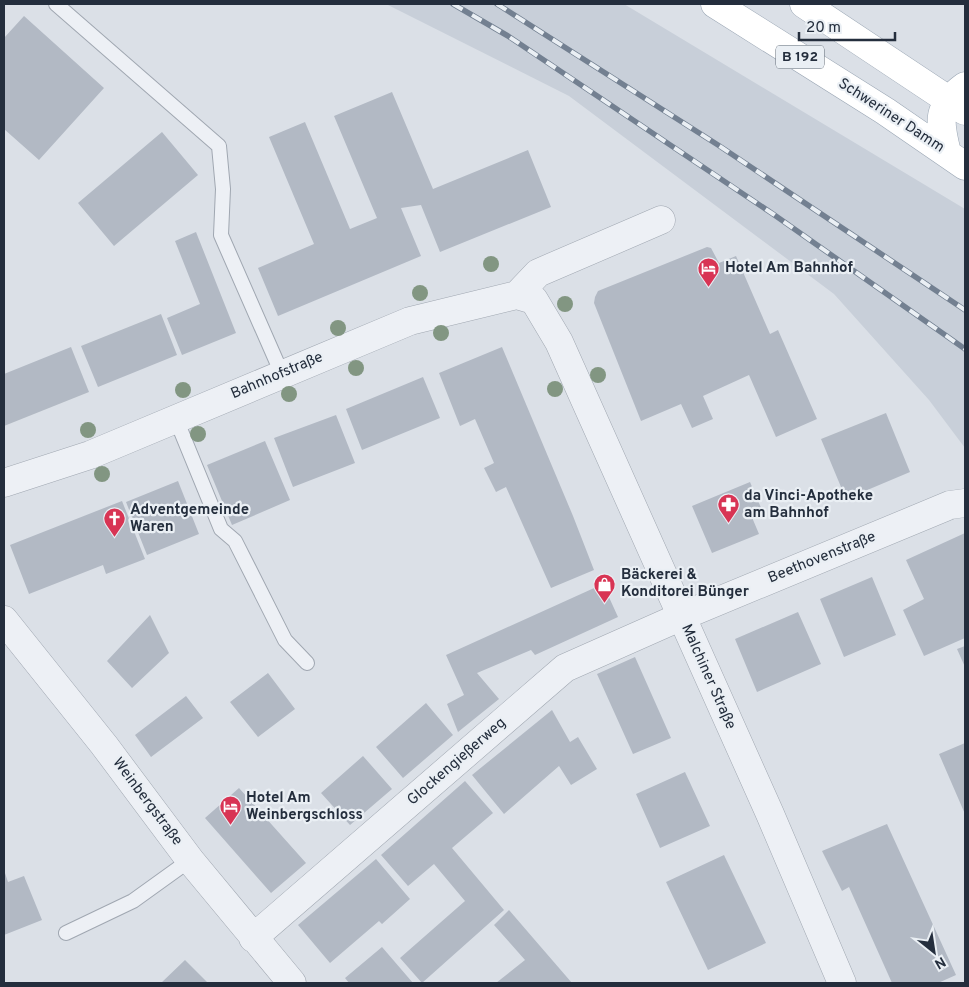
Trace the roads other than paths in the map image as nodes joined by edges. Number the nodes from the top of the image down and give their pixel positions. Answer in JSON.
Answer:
{"nodes":[{"id":1,"x":56,"y":4,"type":"edge"},
{"id":2,"x":715,"y":4,"type":"edge"},
{"id":3,"x":804,"y":4,"type":"edge"},
{"id":4,"x":960,"y":99,"type":"edge"},
{"id":5,"x":955,"y":146,"type":"edge"},
{"id":6,"x":661,"y":220,"type":"dead end"},
{"id":7,"x":517,"y":295,"type":"junction"},
{"id":8,"x":282,"y":374,"type":"junction"},
{"id":9,"x":176,"y":419,"type":"junction"},
{"id":10,"x":4,"y":483,"type":"edge"},
{"id":11,"x":965,"y":503,"type":"edge"},
{"id":12,"x":680,"y":617,"type":"junction"},
{"id":13,"x":4,"y":620,"type":"edge"},
{"id":14,"x":307,"y":663,"type":"dead end"},
{"id":15,"x":190,"y":860,"type":"junction"},
{"id":16,"x":66,"y":933,"type":"dead end"},
{"id":17,"x":253,"y":938,"type":"junction"},
{"id":18,"x":292,"y":983,"type":"edge"},
{"id":19,"x":842,"y":983,"type":"edge"}],
"edges":[{"from":1,"to":8,"type":"lane"},
{"from":2,"to":5,"type":"main road","name":"Schweriner Damm","number":"B 192"},
{"from":3,"to":4,"type":"main road","number":"B 192"},
{"from":4,"to":5,"type":"main road","number":"B 192"},
{"from":6,"to":7,"type":"street"},
{"from":7,"to":8,"type":"street","name":"Bahnhofstraße"},
{"from":7,"to":12,"type":"street","name":"Malchiner Straße"},
{"from":8,"to":9,"type":"street","name":"Bahnhofstraße"},
{"from":9,"to":10,"type":"street","name":"Bahnhofstraße"},
{"from":9,"to":14,"type":"lane"},
{"from":11,"to":12,"type":"street","name":"Beethovenstraße"},
{"from":12,"to":17,"type":"street","name":"Glockengießerweg"},
{"from":12,"to":19,"type":"street","name":"Malchiner Straße"},
{"from":13,"to":15,"type":"street","name":"Weinbergstraße"},
{"from":15,"to":16,"type":"lane"},
{"from":15,"to":17,"type":"street","name":"Weinbergstraße"},
{"from":17,"to":18,"type":"street","name":"Weinbergstraße"}]}
